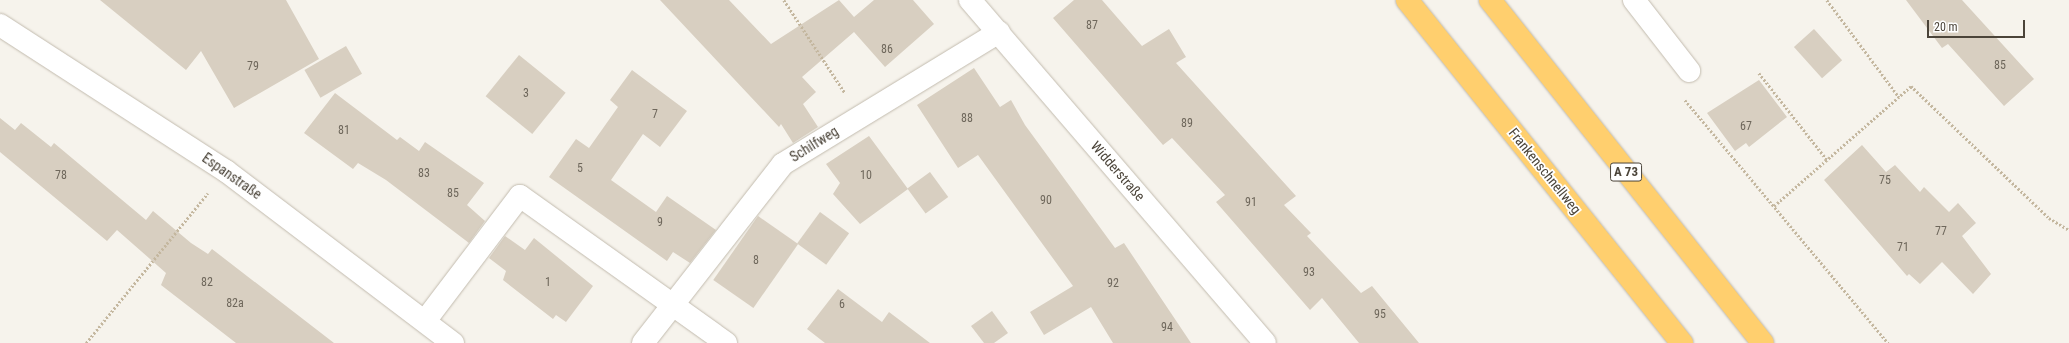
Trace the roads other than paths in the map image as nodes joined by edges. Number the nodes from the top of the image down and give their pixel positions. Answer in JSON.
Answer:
{"nodes":[{"id":1,"x":970,"y":0,"type":"edge"},
{"id":2,"x":1407,"y":0,"type":"edge"},
{"id":3,"x":1490,"y":0,"type":"edge"},
{"id":4,"x":1634,"y":0,"type":"edge"},
{"id":5,"x":0,"y":25,"type":"edge"},
{"id":6,"x":999,"y":32,"type":"junction"},
{"id":7,"x":1689,"y":71,"type":"road end"},
{"id":8,"x":670,"y":304,"type":"junction"},
{"id":9,"x":425,"y":321,"type":"junction"},
{"id":10,"x":453,"y":343,"type":"edge"},
{"id":11,"x":643,"y":343,"type":"edge"},
{"id":12,"x":726,"y":343,"type":"edge"},
{"id":13,"x":1265,"y":343,"type":"edge"},
{"id":14,"x":1682,"y":343,"type":"edge"},
{"id":15,"x":1764,"y":343,"type":"edge"}],
"edges":[{"from":1,"to":6,"type":"street","name":"Widderstraße"},
{"from":2,"to":14,"type":"highway","name":"Frankenschnellweg"},
{"from":3,"to":15,"type":"highway","number":"A 73"},
{"from":4,"to":7,"type":"street"},
{"from":5,"to":9,"type":"street","name":"Espanstraße"},
{"from":6,"to":8,"type":"street","name":"Schilfweg"},
{"from":6,"to":13,"type":"street","name":"Widderstraße"},
{"from":8,"to":9,"type":"street"},
{"from":8,"to":11,"type":"street","name":"Schilfweg"},
{"from":8,"to":12,"type":"street"},
{"from":9,"to":10,"type":"street","name":"Espanstraße"}]}
